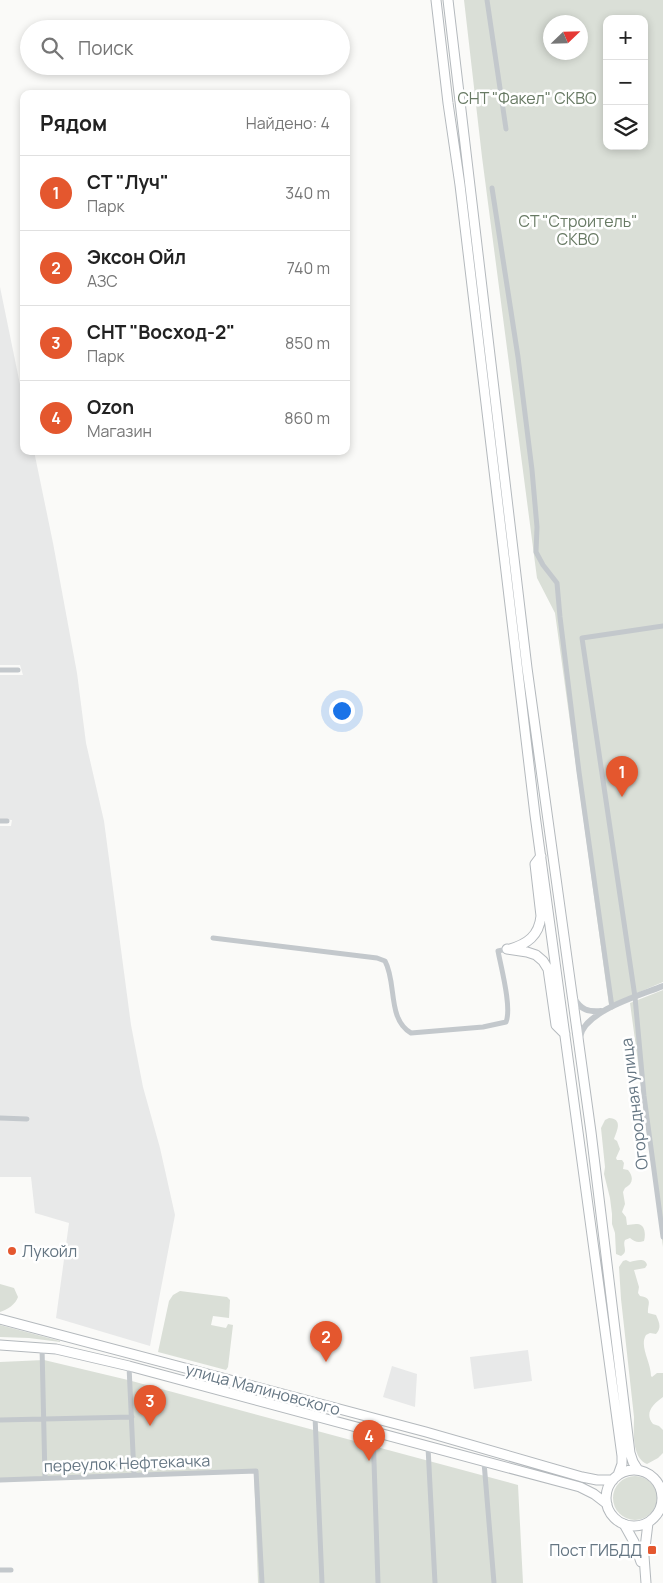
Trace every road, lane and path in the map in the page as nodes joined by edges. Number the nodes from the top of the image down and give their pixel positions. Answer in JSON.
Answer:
{"nodes":[{"id":1,"x":436,"y":0,"type":"edge"},
{"id":2,"x":448,"y":0,"type":"edge"},
{"id":3,"x":487,"y":0,"type":"edge"},
{"id":4,"x":506,"y":130,"type":"dead end"},
{"id":5,"x":492,"y":188,"type":"dead end"},
{"id":6,"x":663,"y":626,"type":"edge"},
{"id":7,"x":0,"y":670,"type":"edge"},
{"id":8,"x":18,"y":670,"type":"dead end"},
{"id":9,"x":0,"y":821,"type":"edge"},
{"id":10,"x":7,"y":821,"type":"dead end"},
{"id":11,"x":541,"y":860,"type":"junction"},
{"id":12,"x":553,"y":863,"type":"junction"},
{"id":13,"x":213,"y":938,"type":"dead end"},
{"id":14,"x":507,"y":950,"type":"junction"},
{"id":15,"x":663,"y":986,"type":"edge"},
{"id":16,"x":571,"y":993,"type":"junction"},
{"id":17,"x":634,"y":997,"type":"junction"},
{"id":18,"x":612,"y":1007,"type":"junction"},
{"id":19,"x":605,"y":1010,"type":"junction"},
{"id":20,"x":566,"y":1034,"type":"junction"},
{"id":21,"x":578,"y":1044,"type":"junction"},
{"id":22,"x":0,"y":1118,"type":"edge"},
{"id":23,"x":27,"y":1119,"type":"dead end"},
{"id":24,"x":591,"y":1132,"type":"junction"},
{"id":25,"x":579,"y":1133,"type":"junction"},
{"id":26,"x":663,"y":1237,"type":"edge"},
{"id":27,"x":0,"y":1319,"type":"edge"},
{"id":28,"x":0,"y":1345,"type":"edge"},
{"id":29,"x":42,"y":1347,"type":"junction"},
{"id":30,"x":129,"y":1366,"type":"junction"},
{"id":31,"x":314,"y":1416,"type":"junction"},
{"id":32,"x":132,"y":1417,"type":"junction"},
{"id":33,"x":44,"y":1418,"type":"junction"},
{"id":34,"x":0,"y":1420,"type":"edge"},
{"id":35,"x":373,"y":1431,"type":"junction"},
{"id":36,"x":428,"y":1447,"type":"junction"},
{"id":37,"x":484,"y":1462,"type":"junction"},
{"id":38,"x":638,"y":1470,"type":"junction"},
{"id":39,"x":134,"y":1475,"type":"junction"},
{"id":40,"x":616,"y":1477,"type":"junction"},
{"id":41,"x":46,"y":1478,"type":"junction"},
{"id":42,"x":0,"y":1480,"type":"edge"},
{"id":43,"x":607,"y":1504,"type":"junction"},
{"id":44,"x":661,"y":1510,"type":"edge"},
{"id":45,"x":648,"y":1523,"type":"junction"},
{"id":46,"x":624,"y":1524,"type":"junction"},
{"id":47,"x":0,"y":1570,"type":"edge"},
{"id":48,"x":11,"y":1570,"type":"dead end"},
{"id":49,"x":644,"y":1571,"type":"junction"},
{"id":50,"x":262,"y":1583,"type":"edge"},
{"id":51,"x":322,"y":1583,"type":"edge"},
{"id":52,"x":378,"y":1583,"type":"edge"},
{"id":53,"x":435,"y":1583,"type":"edge"},
{"id":54,"x":494,"y":1583,"type":"edge"},
{"id":55,"x":646,"y":1583,"type":"edge"}],
"edges":[{"from":1,"to":11,"type":"main road"},
{"from":2,"to":12,"type":"main road"},
{"from":3,"to":4,"type":"street"},
{"from":5,"to":18,"type":"street"},
{"from":6,"to":17,"type":"street","name":"Огородная улица"},
{"from":7,"to":8,"type":"street"},
{"from":9,"to":10,"type":"street"},
{"from":11,"to":12,"type":"main road"},
{"from":11,"to":14,"type":"main road"},
{"from":11,"to":20,"type":"main road"},
{"from":12,"to":16,"type":"main road"},
{"from":13,"to":14,"type":"street"},
{"from":14,"to":20,"type":"main road"},
{"from":15,"to":17,"type":"street"},
{"from":16,"to":19,"type":"street"},
{"from":16,"to":21,"type":"main road"},
{"from":17,"to":18,"type":"street"},
{"from":17,"to":26,"type":"street","name":"Огородная улица"},
{"from":18,"to":19,"type":"street"},
{"from":19,"to":21,"type":"street"},
{"from":20,"to":25,"type":"main road"},
{"from":21,"to":24,"type":"main road"},
{"from":22,"to":23,"type":"street"},
{"from":24,"to":25,"type":"main road"},
{"from":24,"to":38,"type":"main road"},
{"from":25,"to":40,"type":"main road"},
{"from":27,"to":40,"type":"main road","name":"улица Малиновского"},
{"from":28,"to":29,"type":"main road","name":"улица Малиновского"},
{"from":29,"to":30,"type":"main road","name":"улица Малиновского"},
{"from":29,"to":33,"type":"street"},
{"from":30,"to":31,"type":"main road","name":"улица Малиновского"},
{"from":30,"to":32,"type":"street"},
{"from":31,"to":35,"type":"main road","name":"улица Малиновского"},
{"from":31,"to":51,"type":"street"},
{"from":32,"to":33,"type":"street"},
{"from":32,"to":39,"type":"street"},
{"from":33,"to":34,"type":"street"},
{"from":33,"to":41,"type":"street"},
{"from":35,"to":36,"type":"main road","name":"улица Малиновского"},
{"from":35,"to":52,"type":"street"},
{"from":36,"to":37,"type":"main road","name":"улица Малиновского"},
{"from":36,"to":53,"type":"street"},
{"from":37,"to":43,"type":"main road","name":"улица Малиновского"},
{"from":37,"to":54,"type":"street"},
{"from":38,"to":40,"type":"main road"},
{"from":38,"to":44,"type":"main road"},
{"from":39,"to":41,"type":"street","name":"переулок Нефтекачка"},
{"from":39,"to":50,"type":"street","name":"переулок Нефтекачка"},
{"from":40,"to":43,"type":"main road"},
{"from":41,"to":42,"type":"street","name":"переулок Нефтекачка"},
{"from":43,"to":46,"type":"main road"},
{"from":44,"to":45,"type":"main road"},
{"from":45,"to":46,"type":"main road"},
{"from":45,"to":49,"type":"main road"},
{"from":46,"to":49,"type":"main road"},
{"from":47,"to":48,"type":"street"},
{"from":49,"to":55,"type":"main road"}]}
